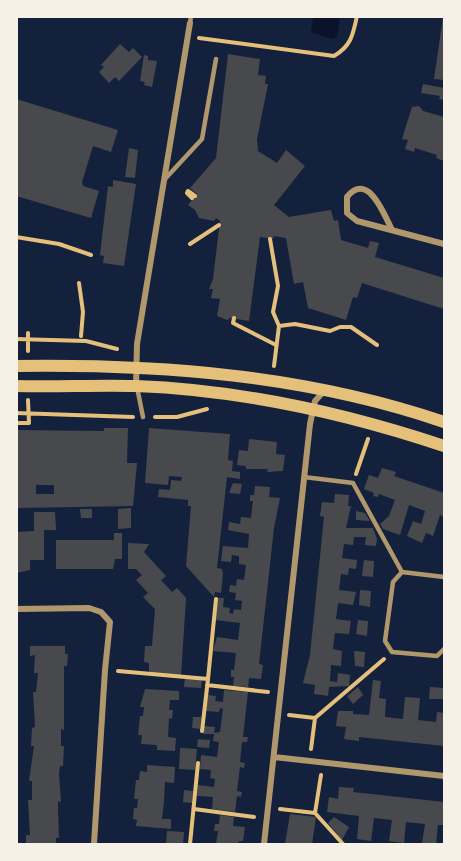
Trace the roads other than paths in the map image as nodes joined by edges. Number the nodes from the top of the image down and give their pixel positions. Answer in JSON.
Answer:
{"nodes":[{"id":1,"x":190,"y":20,"type":"edge"},
{"id":2,"x":216,"y":59,"type":"dead end"},
{"id":3,"x":165,"y":179,"type":"junction"},
{"id":4,"x":392,"y":230,"type":"junction"},
{"id":5,"x":444,"y":244,"type":"edge"},
{"id":6,"x":16,"y":366,"type":"edge"},
{"id":7,"x":137,"y":367,"type":"junction"},
{"id":8,"x":16,"y":386,"type":"edge"},
{"id":9,"x":136,"y":386,"type":"junction"},
{"id":10,"x":331,"y":389,"type":"junction"},
{"id":11,"x":313,"y":409,"type":"junction"},
{"id":12,"x":143,"y":417,"type":"road end"},
{"id":13,"x":444,"y":422,"type":"edge"},
{"id":14,"x":444,"y":447,"type":"edge"},
{"id":15,"x":304,"y":477,"type":"junction"},
{"id":16,"x":402,"y":572,"type":"junction"},
{"id":17,"x":444,"y":577,"type":"edge"},
{"id":18,"x":16,"y":609,"type":"edge"},
{"id":19,"x":444,"y":649,"type":"edge"},
{"id":20,"x":274,"y":757,"type":"junction"},
{"id":21,"x":444,"y":776,"type":"edge"},
{"id":22,"x":94,"y":844,"type":"edge"},
{"id":23,"x":264,"y":844,"type":"edge"}],
"edges":[{"from":1,"to":3,"type":"street"},
{"from":2,"to":3,"type":"lane"},
{"from":3,"to":7,"type":"street"},
{"from":4,"to":4,"type":"street"},
{"from":4,"to":5,"type":"street"},
{"from":6,"to":7,"type":"main road"},
{"from":7,"to":9,"type":"street"},
{"from":7,"to":10,"type":"main road"},
{"from":8,"to":9,"type":"main road"},
{"from":9,"to":11,"type":"main road"},
{"from":9,"to":12,"type":"lane"},
{"from":10,"to":11,"type":"street"},
{"from":10,"to":13,"type":"main road"},
{"from":11,"to":14,"type":"main road"},
{"from":11,"to":15,"type":"street"},
{"from":15,"to":16,"type":"lane"},
{"from":15,"to":20,"type":"street"},
{"from":16,"to":17,"type":"lane"},
{"from":16,"to":19,"type":"lane"},
{"from":18,"to":22,"type":"street"},
{"from":20,"to":21,"type":"street"},
{"from":20,"to":23,"type":"street"}]}
